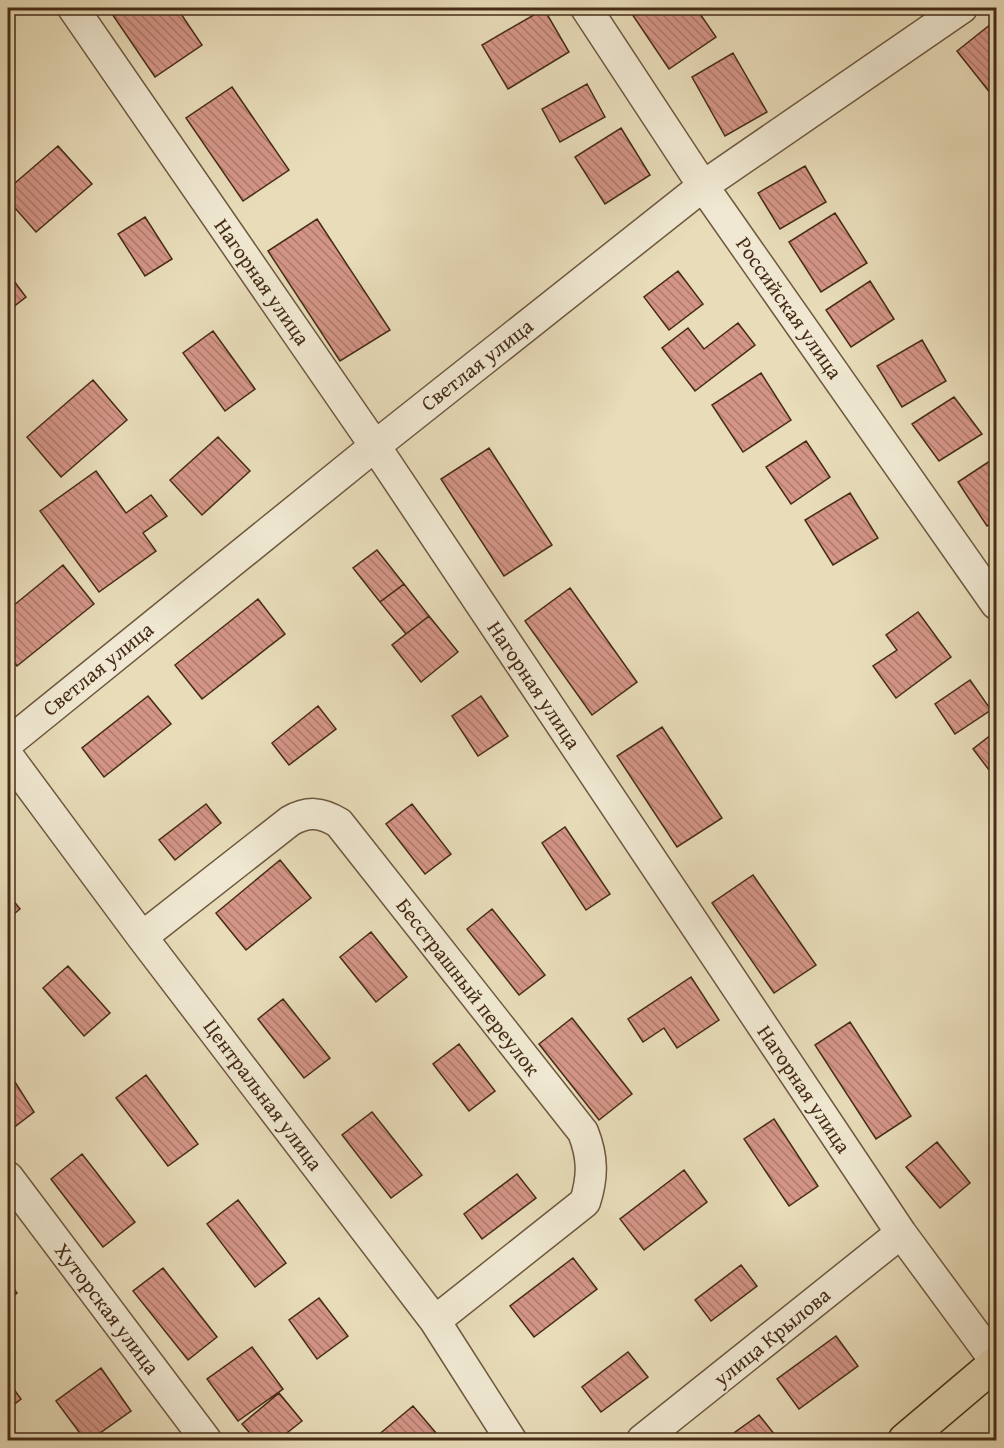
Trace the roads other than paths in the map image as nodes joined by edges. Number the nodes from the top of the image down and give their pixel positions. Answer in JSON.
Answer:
{"nodes":[{"id":1,"x":73,"y":8,"type":"edge"},
{"id":2,"x":586,"y":8,"type":"edge"},
{"id":3,"x":962,"y":8,"type":"edge"},
{"id":4,"x":703,"y":186,"type":"junction"},
{"id":5,"x":375,"y":446,"type":"junction"},
{"id":6,"x":996,"y":604,"type":"edge"},
{"id":7,"x":8,"y":743,"type":"edge"},
{"id":8,"x":8,"y":756,"type":"edge"},
{"id":9,"x":142,"y":937,"type":"junction"},
{"id":10,"x":8,"y":1177,"type":"edge"},
{"id":11,"x":901,"y":1233,"type":"junction"},
{"id":12,"x":435,"y":1321,"type":"junction"},
{"id":13,"x":996,"y":1362,"type":"edge"},
{"id":14,"x":206,"y":1440,"type":"edge"},
{"id":15,"x":511,"y":1440,"type":"edge"},
{"id":16,"x":642,"y":1440,"type":"edge"},
{"id":17,"x":904,"y":1440,"type":"edge"}],
"edges":[{"from":1,"to":5,"type":"street","name":"Нагорная улица"},
{"from":2,"to":4,"type":"street","name":"Российская улица"},
{"from":3,"to":4,"type":"street","name":"Светлая улица"},
{"from":4,"to":5,"type":"street","name":"Светлая улица"},
{"from":4,"to":6,"type":"street","name":"Российская улица"},
{"from":5,"to":7,"type":"street","name":"Светлая улица"},
{"from":5,"to":11,"type":"street","name":"Нагорная улица"},
{"from":8,"to":9,"type":"street","name":"Центральная улица"},
{"from":9,"to":12,"type":"street","name":"Центральная улица"},
{"from":9,"to":12,"type":"street","name":"Бесстрашный переулок"},
{"from":10,"to":14,"type":"street","name":"Хуторская улица"},
{"from":11,"to":13,"type":"street","name":"Нагорная улица"},
{"from":11,"to":16,"type":"street","name":"улица Крылова"},
{"from":12,"to":15,"type":"street","name":"Центральная улица"},
{"from":13,"to":17,"type":"main road"}]}
